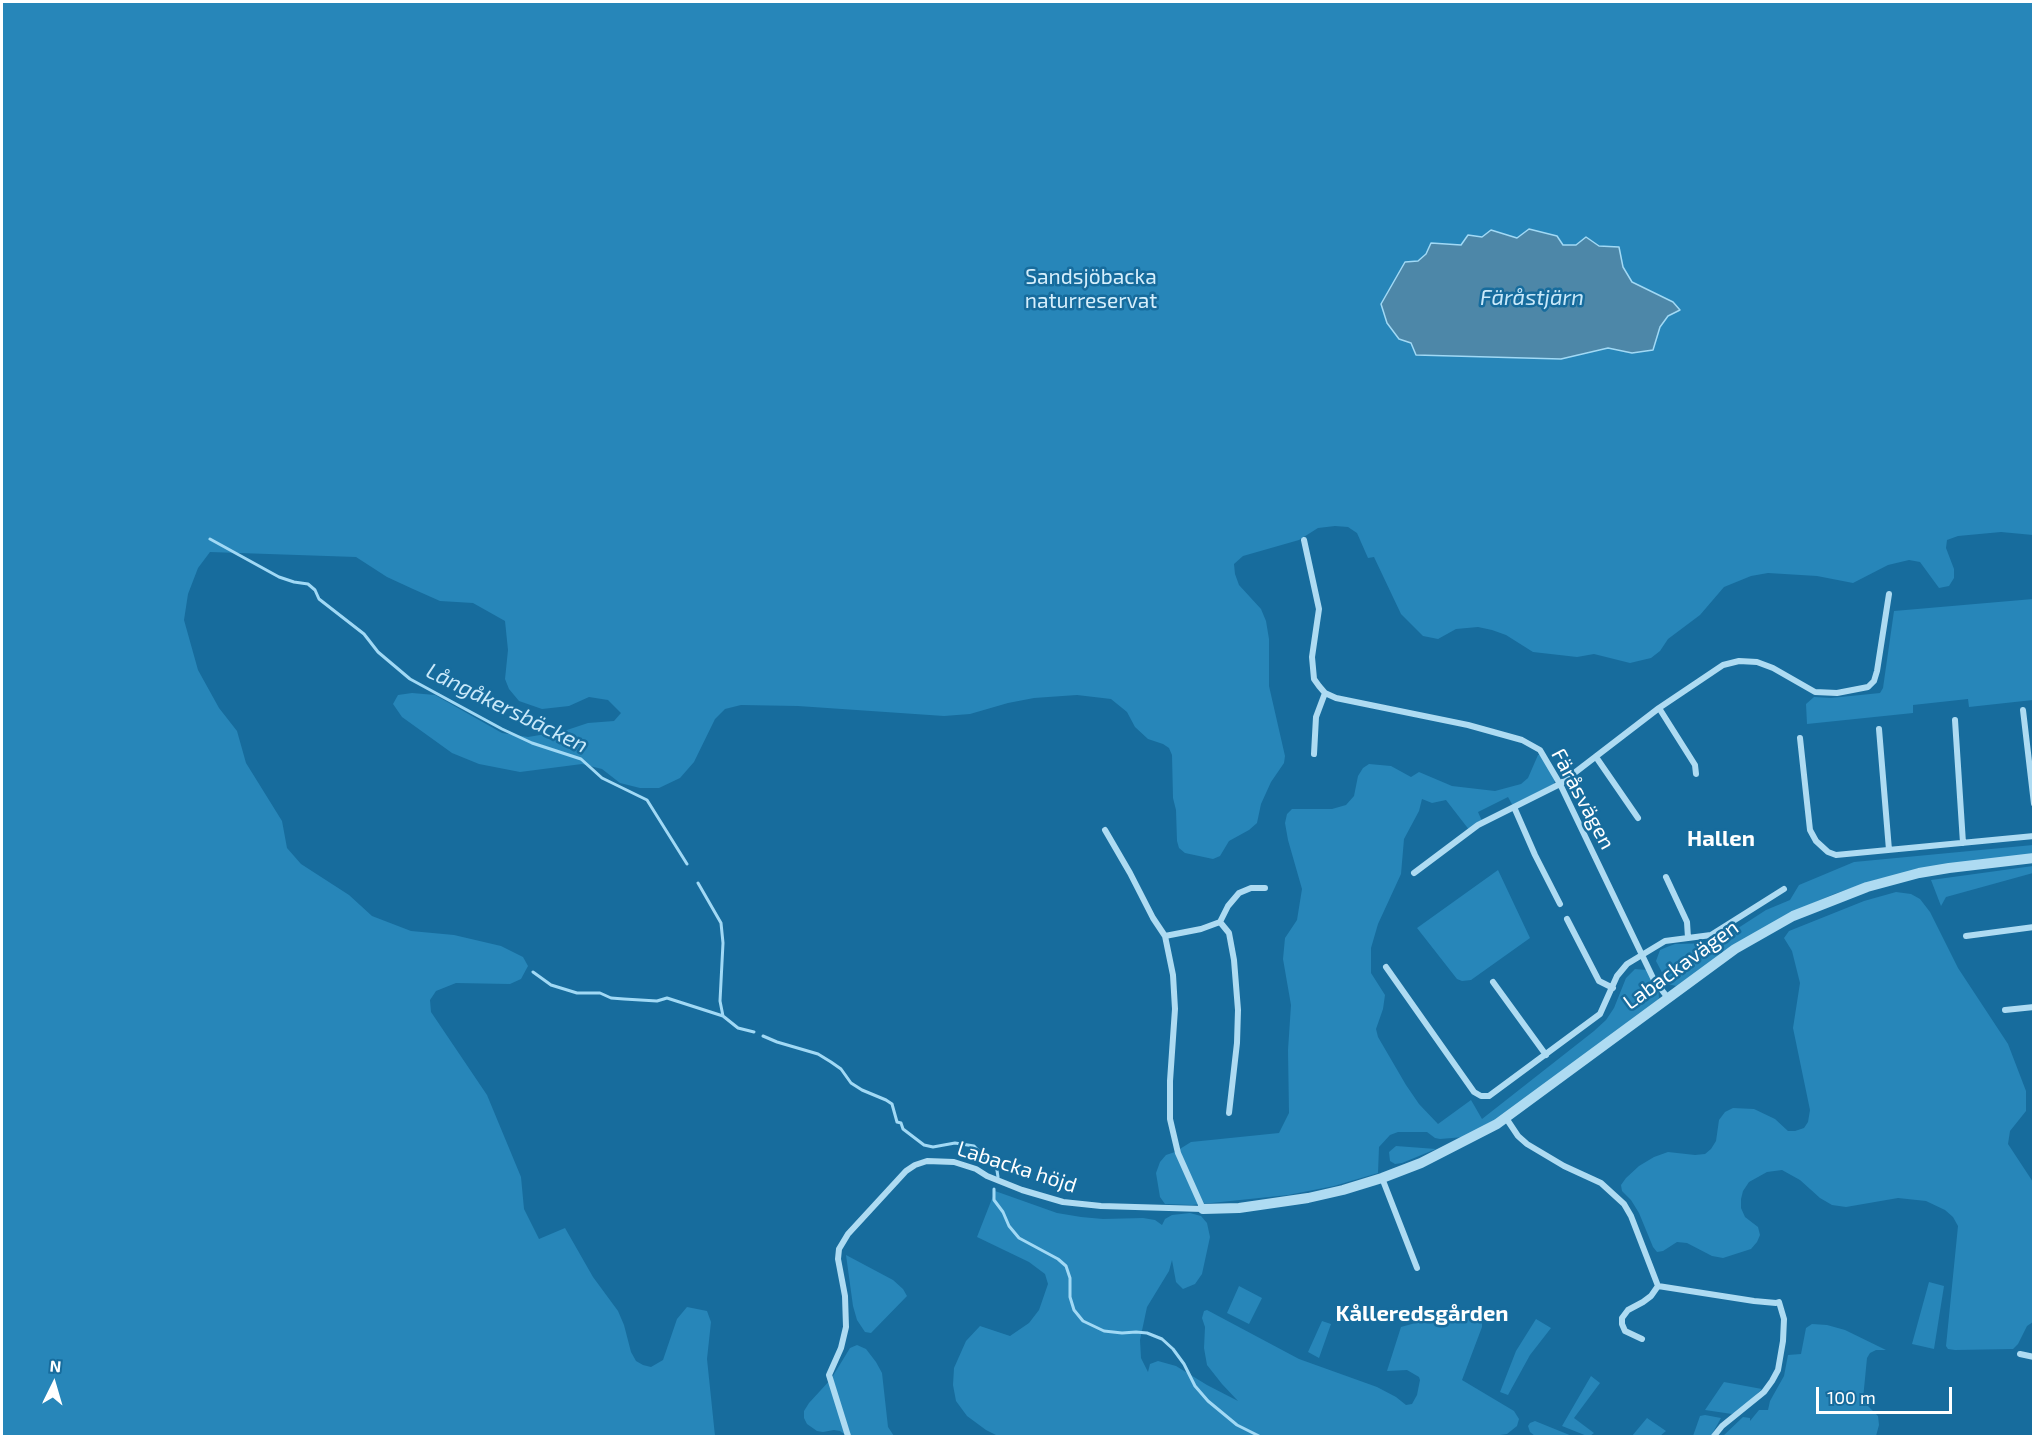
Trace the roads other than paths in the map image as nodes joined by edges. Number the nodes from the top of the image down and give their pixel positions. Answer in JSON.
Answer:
{"nodes":[{"id":1,"x":1304,"y":540,"type":"dead end"},
{"id":2,"x":1889,"y":594,"type":"dead end"},
{"id":3,"x":1325,"y":693,"type":"junction"},
{"id":4,"x":1659,"y":708,"type":"junction"},
{"id":5,"x":2024,"y":710,"type":"dead end"},
{"id":6,"x":1955,"y":720,"type":"dead end"},
{"id":7,"x":1879,"y":729,"type":"dead end"},
{"id":8,"x":1800,"y":738,"type":"dead end"},
{"id":9,"x":1314,"y":754,"type":"dead end"},
{"id":10,"x":1596,"y":757,"type":"junction"},
{"id":11,"x":1696,"y":774,"type":"dead end"},
{"id":12,"x":1560,"y":784,"type":"junction"},
{"id":13,"x":2034,"y":804,"type":"edge"},
{"id":14,"x":1514,"y":807,"type":"junction"},
{"id":15,"x":1638,"y":818,"type":"dead end"},
{"id":16,"x":1105,"y":830,"type":"dead end"},
{"id":17,"x":2034,"y":836,"type":"edge"},
{"id":18,"x":1963,"y":843,"type":"junction"},
{"id":19,"x":1889,"y":850,"type":"junction"},
{"id":20,"x":2034,"y":858,"type":"edge"},
{"id":21,"x":1414,"y":873,"type":"dead end"},
{"id":22,"x":1666,"y":876,"type":"dead end"},
{"id":23,"x":1265,"y":888,"type":"dead end"},
{"id":24,"x":1784,"y":889,"type":"dead end"},
{"id":25,"x":1560,"y":904,"type":"dead end"},
{"id":26,"x":1567,"y":919,"type":"dead end"},
{"id":27,"x":1220,"y":922,"type":"junction"},
{"id":28,"x":2034,"y":927,"type":"edge"},
{"id":29,"x":1166,"y":936,"type":"junction"},
{"id":30,"x":1966,"y":936,"type":"dead end"},
{"id":31,"x":1688,"y":938,"type":"junction"},
{"id":32,"x":1642,"y":954,"type":"junction"},
{"id":33,"x":1386,"y":967,"type":"dead end"},
{"id":34,"x":1493,"y":982,"type":"dead end"},
{"id":35,"x":1612,"y":988,"type":"junction"},
{"id":36,"x":1668,"y":998,"type":"junction"},
{"id":37,"x":2034,"y":1007,"type":"edge"},
{"id":38,"x":2005,"y":1010,"type":"dead end"},
{"id":39,"x":1546,"y":1055,"type":"junction"},
{"id":40,"x":1229,"y":1113,"type":"dead end"},
{"id":41,"x":1506,"y":1118,"type":"junction"},
{"id":42,"x":1382,"y":1178,"type":"junction"},
{"id":43,"x":1203,"y":1209,"type":"junction"},
{"id":44,"x":1417,"y":1268,"type":"dead end"},
{"id":45,"x":1658,"y":1286,"type":"junction"},
{"id":46,"x":1641,"y":1339,"type":"dead end"},
{"id":47,"x":2020,"y":1354,"type":"dead end"},
{"id":48,"x":2034,"y":1357,"type":"edge"},
{"id":49,"x":848,"y":1437,"type":"edge"},
{"id":50,"x":1714,"y":1437,"type":"edge"}],
"edges":[{"from":1,"to":3,"type":"street"},
{"from":2,"to":4,"type":"street"},
{"from":3,"to":9,"type":"street"},
{"from":3,"to":12,"type":"street","name":"Färåsvägen"},
{"from":4,"to":10,"type":"street"},
{"from":4,"to":11,"type":"street"},
{"from":5,"to":13,"type":"street"},
{"from":6,"to":18,"type":"street"},
{"from":7,"to":19,"type":"street"},
{"from":8,"to":19,"type":"street"},
{"from":10,"to":12,"type":"street"},
{"from":10,"to":15,"type":"street"},
{"from":12,"to":14,"type":"street"},
{"from":12,"to":32,"type":"street","name":"Färåsvägen"},
{"from":14,"to":21,"type":"street"},
{"from":14,"to":25,"type":"street"},
{"from":16,"to":29,"type":"street"},
{"from":17,"to":18,"type":"street"},
{"from":18,"to":19,"type":"street"},
{"from":20,"to":36,"type":"street","name":"Labackavägen"},
{"from":22,"to":31,"type":"street"},
{"from":23,"to":27,"type":"street"},
{"from":24,"to":31,"type":"street"},
{"from":26,"to":35,"type":"street"},
{"from":27,"to":29,"type":"street"},
{"from":27,"to":40,"type":"street"},
{"from":28,"to":30,"type":"street"},
{"from":29,"to":43,"type":"street"},
{"from":31,"to":32,"type":"street"},
{"from":32,"to":35,"type":"street"},
{"from":32,"to":36,"type":"street","name":"Färåsvägen"},
{"from":33,"to":39,"type":"street"},
{"from":34,"to":39,"type":"street"},
{"from":35,"to":39,"type":"street"},
{"from":36,"to":41,"type":"street","name":"Labackavägen"},
{"from":37,"to":38,"type":"street"},
{"from":41,"to":42,"type":"street","name":"Labackavägen"},
{"from":41,"to":45,"type":"street"},
{"from":42,"to":43,"type":"street","name":"Labackavägen"},
{"from":42,"to":44,"type":"street"},
{"from":43,"to":49,"type":"street","name":"Labacka höjd"},
{"from":45,"to":46,"type":"street"},
{"from":45,"to":50,"type":"street"},
{"from":47,"to":48,"type":"street"}]}
